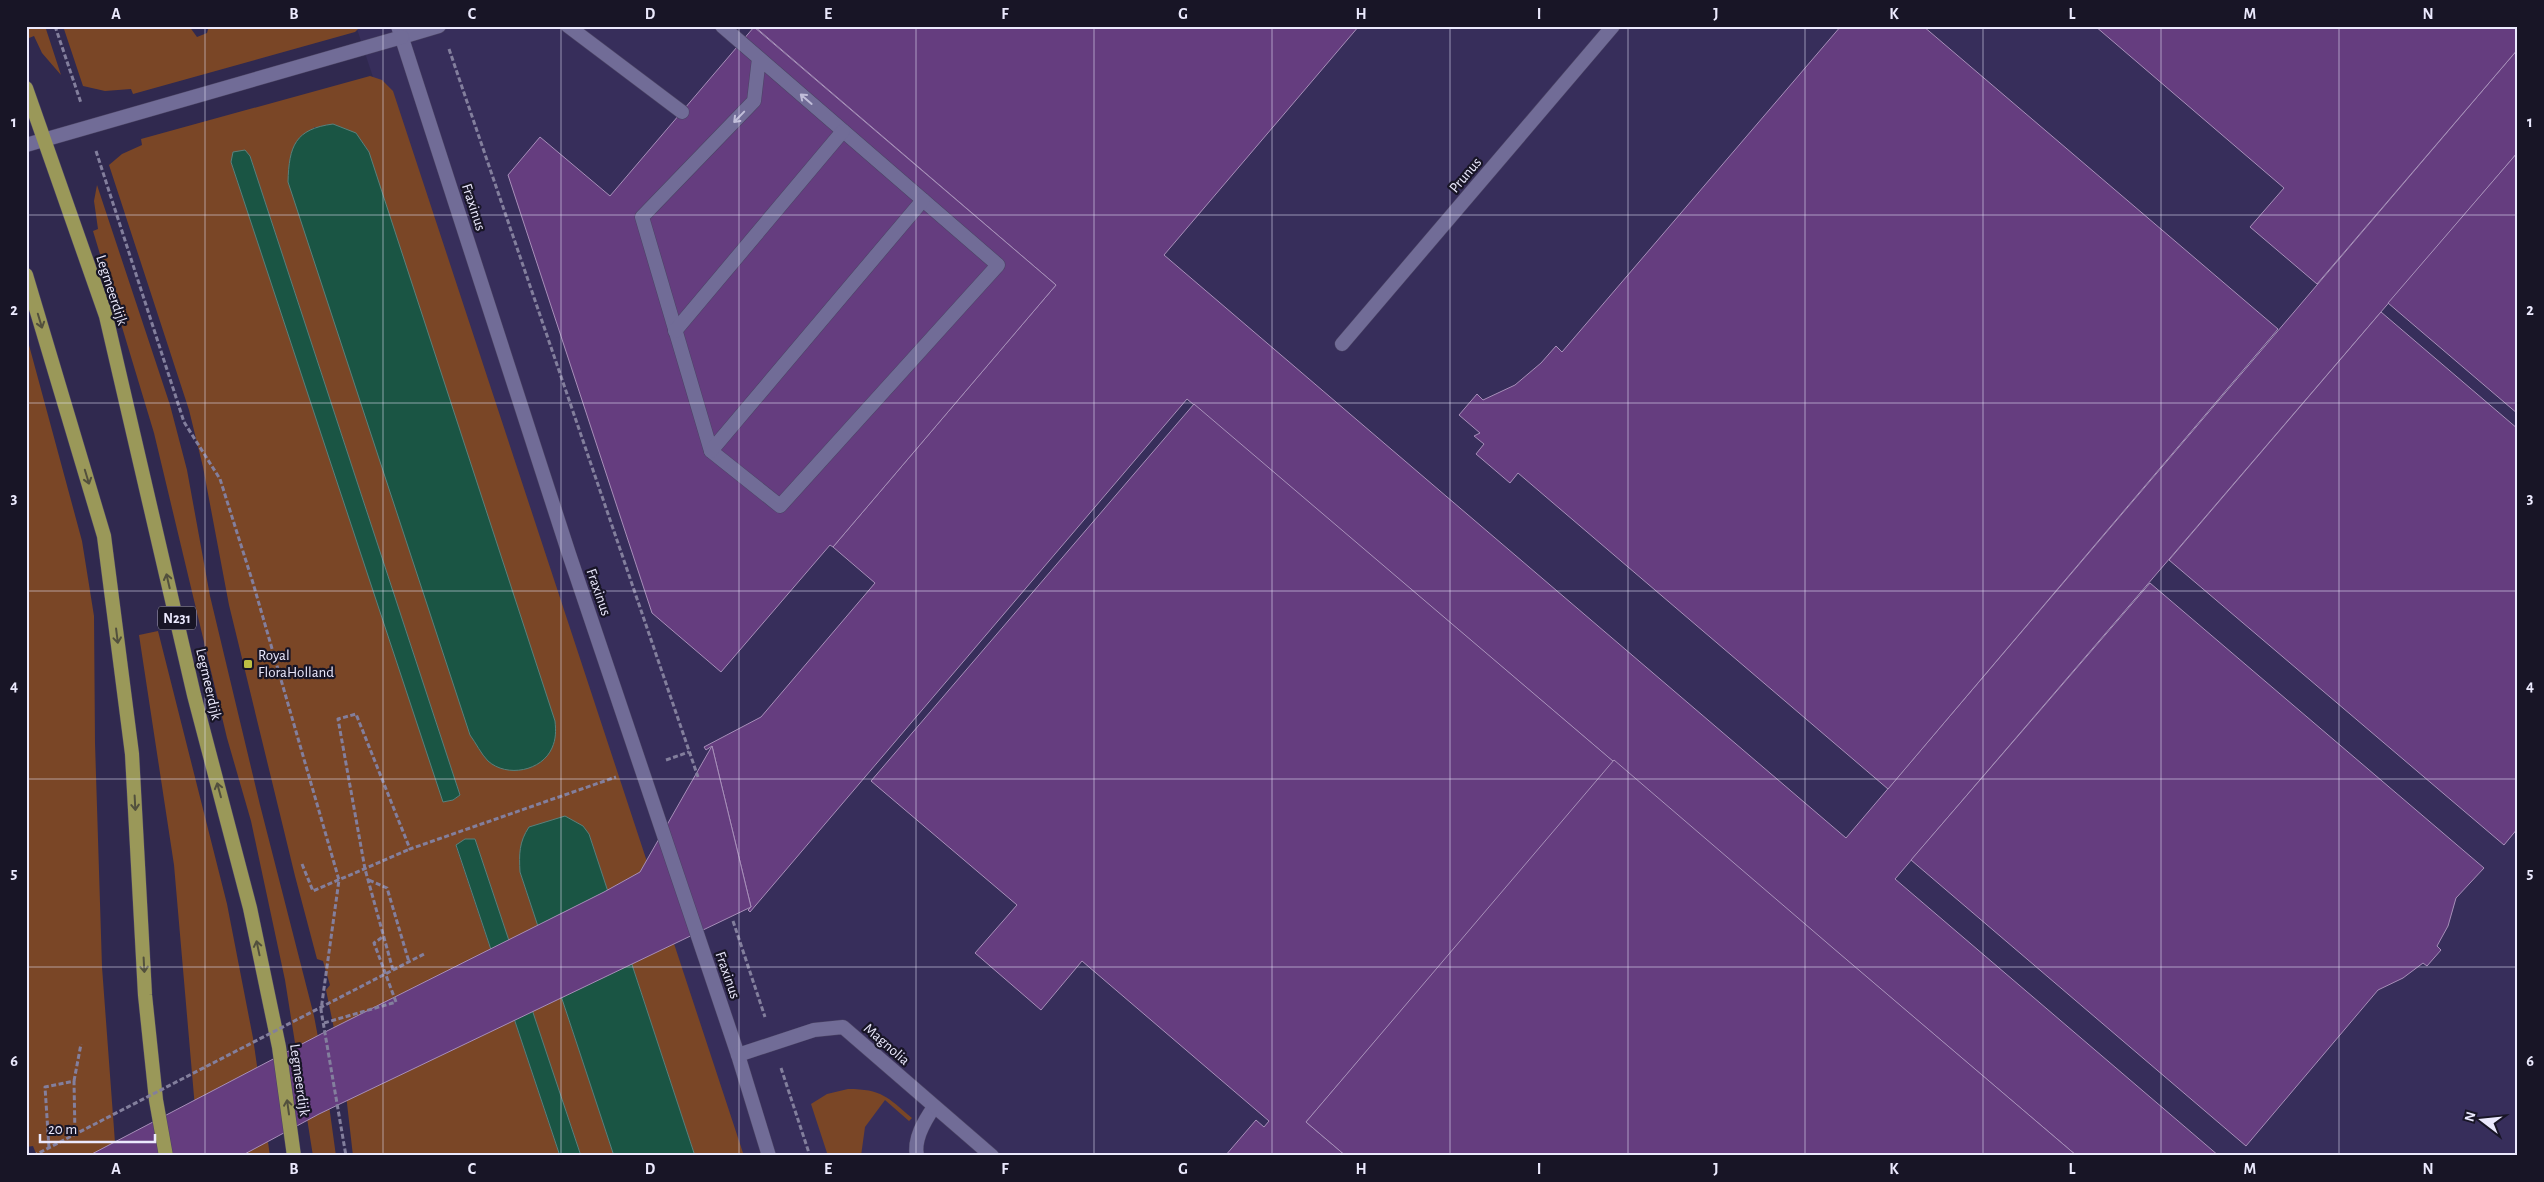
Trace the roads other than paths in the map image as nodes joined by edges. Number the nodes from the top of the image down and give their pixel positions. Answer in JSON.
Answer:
{"nodes":[{"id":1,"x":439,"y":26,"type":"edge"},
{"id":2,"x":568,"y":26,"type":"edge"},
{"id":3,"x":722,"y":26,"type":"edge"},
{"id":4,"x":1614,"y":26,"type":"edge"},
{"id":5,"x":400,"y":32,"type":"edge"},
{"id":6,"x":759,"y":58,"type":"junction"},
{"id":7,"x":26,"y":88,"type":"edge"},
{"id":8,"x":682,"y":112,"type":"dead end"},
{"id":9,"x":843,"y":131,"type":"junction"},
{"id":10,"x":44,"y":140,"type":"junction"},
{"id":11,"x":26,"y":145,"type":"edge"},
{"id":12,"x":923,"y":200,"type":"junction"},
{"id":13,"x":26,"y":275,"type":"edge"},
{"id":14,"x":675,"y":331,"type":"junction"},
{"id":15,"x":1342,"y":344,"type":"dead end"},
{"id":16,"x":711,"y":451,"type":"junction"},
{"id":17,"x":738,"y":1055,"type":"junction"},
{"id":18,"x":934,"y":1107,"type":"junction"},
{"id":19,"x":166,"y":1156,"type":"edge"},
{"id":20,"x":294,"y":1156,"type":"edge"},
{"id":21,"x":769,"y":1156,"type":"edge"},
{"id":22,"x":917,"y":1156,"type":"edge"},
{"id":23,"x":992,"y":1156,"type":"edge"}],
"edges":[{"from":1,"to":5,"type":"street"},
{"from":2,"to":8,"type":"street"},
{"from":3,"to":6,"type":"street"},
{"from":4,"to":15,"type":"street","name":"Prunus"},
{"from":5,"to":10,"type":"street"},
{"from":5,"to":17,"type":"street","name":"Fraxinus"},
{"from":9,"to":6,"type":"street","one_way":true},
{"from":6,"to":14,"type":"street","one_way":true},
{"from":7,"to":10,"type":"main road","name":"Legmeerdijk","number":"N231"},
{"from":9,"to":12,"type":"street"},
{"from":9,"to":14,"type":"street"},
{"from":10,"to":11,"type":"street"},
{"from":20,"to":10,"type":"main road","name":"Legmeerdijk","number":"N231","one_way":true},
{"from":12,"to":16,"type":"street"},
{"from":12,"to":16,"type":"street"},
{"from":13,"to":19,"type":"main road","one_way":true},
{"from":14,"to":16,"type":"street"},
{"from":17,"to":18,"type":"street","name":"Magnolia"},
{"from":17,"to":21,"type":"street","name":"Fraxinus"},
{"from":18,"to":22,"type":"street"},
{"from":18,"to":23,"type":"street","name":"Magnolia"}]}
